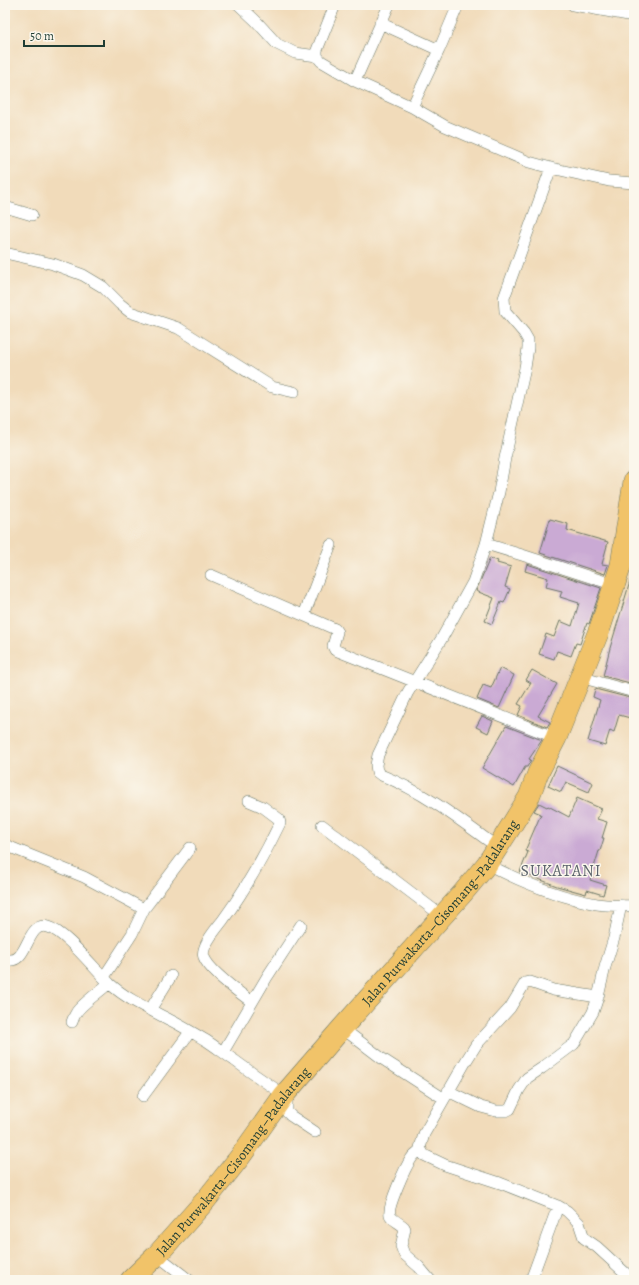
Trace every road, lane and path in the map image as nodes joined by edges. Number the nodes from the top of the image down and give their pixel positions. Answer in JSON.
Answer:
{"nodes":[{"id":1,"x":239,"y":5,"type":"edge"},
{"id":2,"x":335,"y":5,"type":"edge"},
{"id":3,"x":389,"y":5,"type":"edge"},
{"id":4,"x":573,"y":5,"type":"edge"},
{"id":5,"x":453,"y":6,"type":"edge"},
{"id":6,"x":634,"y":16,"type":"edge"},
{"id":7,"x":380,"y":23,"type":"junction"},
{"id":8,"x":439,"y":50,"type":"junction"},
{"id":9,"x":316,"y":56,"type":"junction"},
{"id":10,"x":355,"y":81,"type":"junction"},
{"id":11,"x":412,"y":107,"type":"junction"},
{"id":12,"x":551,"y":168,"type":"junction"},
{"id":13,"x":634,"y":183,"type":"edge"},
{"id":14,"x":5,"y":207,"type":"edge"},
{"id":15,"x":32,"y":215,"type":"dead end"},
{"id":16,"x":5,"y":254,"type":"edge"},
{"id":17,"x":294,"y":392,"type":"dead end"},
{"id":18,"x":634,"y":480,"type":"edge"},
{"id":19,"x":632,"y":516,"type":"edge"},
{"id":20,"x":486,"y":544,"type":"junction"},
{"id":21,"x":331,"y":545,"type":"dead end"},
{"id":22,"x":211,"y":575,"type":"dead end"},
{"id":23,"x":615,"y":585,"type":"junction"},
{"id":24,"x":304,"y":615,"type":"junction"},
{"id":25,"x":580,"y":677,"type":"junction"},
{"id":26,"x":415,"y":681,"type":"junction"},
{"id":27,"x":634,"y":692,"type":"edge"},
{"id":28,"x":556,"y":738,"type":"junction"},
{"id":29,"x":249,"y":801,"type":"dead end"},
{"id":30,"x":322,"y":825,"type":"dead end"},
{"id":31,"x":5,"y":845,"type":"edge"},
{"id":32,"x":190,"y":848,"type":"dead end"},
{"id":33,"x":492,"y":855,"type":"junction"},
{"id":34,"x":621,"y":905,"type":"junction"},
{"id":35,"x":634,"y":906,"type":"edge"},
{"id":36,"x":144,"y":910,"type":"junction"},
{"id":37,"x":442,"y":916,"type":"junction"},
{"id":38,"x":301,"y":925,"type":"dead end"},
{"id":39,"x":5,"y":959,"type":"edge"},
{"id":40,"x":171,"y":976,"type":"dead end"},
{"id":41,"x":106,"y":980,"type":"junction"},
{"id":42,"x":598,"y":997,"type":"junction"},
{"id":43,"x":252,"y":1002,"type":"junction"},
{"id":44,"x":150,"y":1010,"type":"junction"},
{"id":45,"x":72,"y":1022,"type":"dead end"},
{"id":46,"x":342,"y":1028,"type":"junction"},
{"id":47,"x":190,"y":1032,"type":"junction"},
{"id":48,"x":223,"y":1052,"type":"junction"},
{"id":49,"x":284,"y":1095,"type":"junction"},
{"id":50,"x":446,"y":1095,"type":"junction"},
{"id":51,"x":143,"y":1096,"type":"dead end"},
{"id":52,"x":315,"y":1132,"type":"dead end"},
{"id":53,"x":420,"y":1150,"type":"junction"},
{"id":54,"x":558,"y":1206,"type":"junction"},
{"id":55,"x":157,"y":1255,"type":"junction"},
{"id":56,"x":131,"y":1280,"type":"edge"},
{"id":57,"x":190,"y":1280,"type":"edge"},
{"id":58,"x":430,"y":1280,"type":"edge"},
{"id":59,"x":531,"y":1280,"type":"edge"},
{"id":60,"x":633,"y":1280,"type":"edge"}],
"edges":[{"from":1,"to":9,"type":"street"},
{"from":2,"to":9,"type":"street"},
{"from":3,"to":7,"type":"street"},
{"from":4,"to":6,"type":"street"},
{"from":5,"to":8,"type":"street"},
{"from":7,"to":8,"type":"street"},
{"from":7,"to":10,"type":"street"},
{"from":8,"to":11,"type":"street"},
{"from":9,"to":10,"type":"street"},
{"from":10,"to":11,"type":"street"},
{"from":11,"to":12,"type":"street"},
{"from":12,"to":13,"type":"street"},
{"from":12,"to":20,"type":"street"},
{"from":14,"to":15,"type":"street"},
{"from":16,"to":17,"type":"street"},
{"from":18,"to":19,"type":"highway","name":"Jalan Purwakarta–Cisomang–Padalarang"},
{"from":19,"to":23,"type":"highway","name":"Jalan Purwakarta–Cisomang–Padalarang"},
{"from":20,"to":23,"type":"street"},
{"from":20,"to":26,"type":"street"},
{"from":21,"to":24,"type":"street"},
{"from":22,"to":24,"type":"street"},
{"from":23,"to":25,"type":"highway","name":"Jalan Purwakarta–Cisomang–Padalarang"},
{"from":24,"to":26,"type":"street"},
{"from":25,"to":27,"type":"street"},
{"from":25,"to":28,"type":"highway","name":"Jalan Purwakarta–Cisomang–Padalarang"},
{"from":26,"to":28,"type":"street"},
{"from":26,"to":33,"type":"street"},
{"from":28,"to":33,"type":"highway","name":"Jalan Purwakarta–Cisomang–Padalarang"},
{"from":29,"to":43,"type":"street"},
{"from":30,"to":37,"type":"street"},
{"from":31,"to":36,"type":"street"},
{"from":32,"to":36,"type":"street"},
{"from":33,"to":34,"type":"street"},
{"from":33,"to":37,"type":"highway","name":"Jalan Purwakarta–Cisomang–Padalarang"},
{"from":34,"to":35,"type":"street"},
{"from":34,"to":42,"type":"street"},
{"from":36,"to":41,"type":"street"},
{"from":37,"to":46,"type":"highway","name":"Jalan Purwakarta–Cisomang–Padalarang"},
{"from":38,"to":43,"type":"street"},
{"from":39,"to":41,"type":"street"},
{"from":40,"to":44,"type":"street"},
{"from":41,"to":44,"type":"street"},
{"from":41,"to":45,"type":"street"},
{"from":42,"to":50,"type":"street"},
{"from":42,"to":50,"type":"street"},
{"from":43,"to":48,"type":"street"},
{"from":44,"to":47,"type":"street"},
{"from":46,"to":49,"type":"highway","name":"Jalan Purwakarta–Cisomang–Padalarang"},
{"from":46,"to":50,"type":"street"},
{"from":47,"to":48,"type":"street"},
{"from":47,"to":51,"type":"street"},
{"from":48,"to":49,"type":"street"},
{"from":49,"to":52,"type":"street"},
{"from":49,"to":55,"type":"highway","name":"Jalan Purwakarta–Cisomang–Padalarang"},
{"from":50,"to":53,"type":"street"},
{"from":53,"to":54,"type":"street"},
{"from":53,"to":58,"type":"street"},
{"from":54,"to":59,"type":"street"},
{"from":54,"to":60,"type":"street"},
{"from":55,"to":56,"type":"highway","name":"Jalan Purwakarta–Cisomang–Padalarang"},
{"from":55,"to":57,"type":"street"}]}
